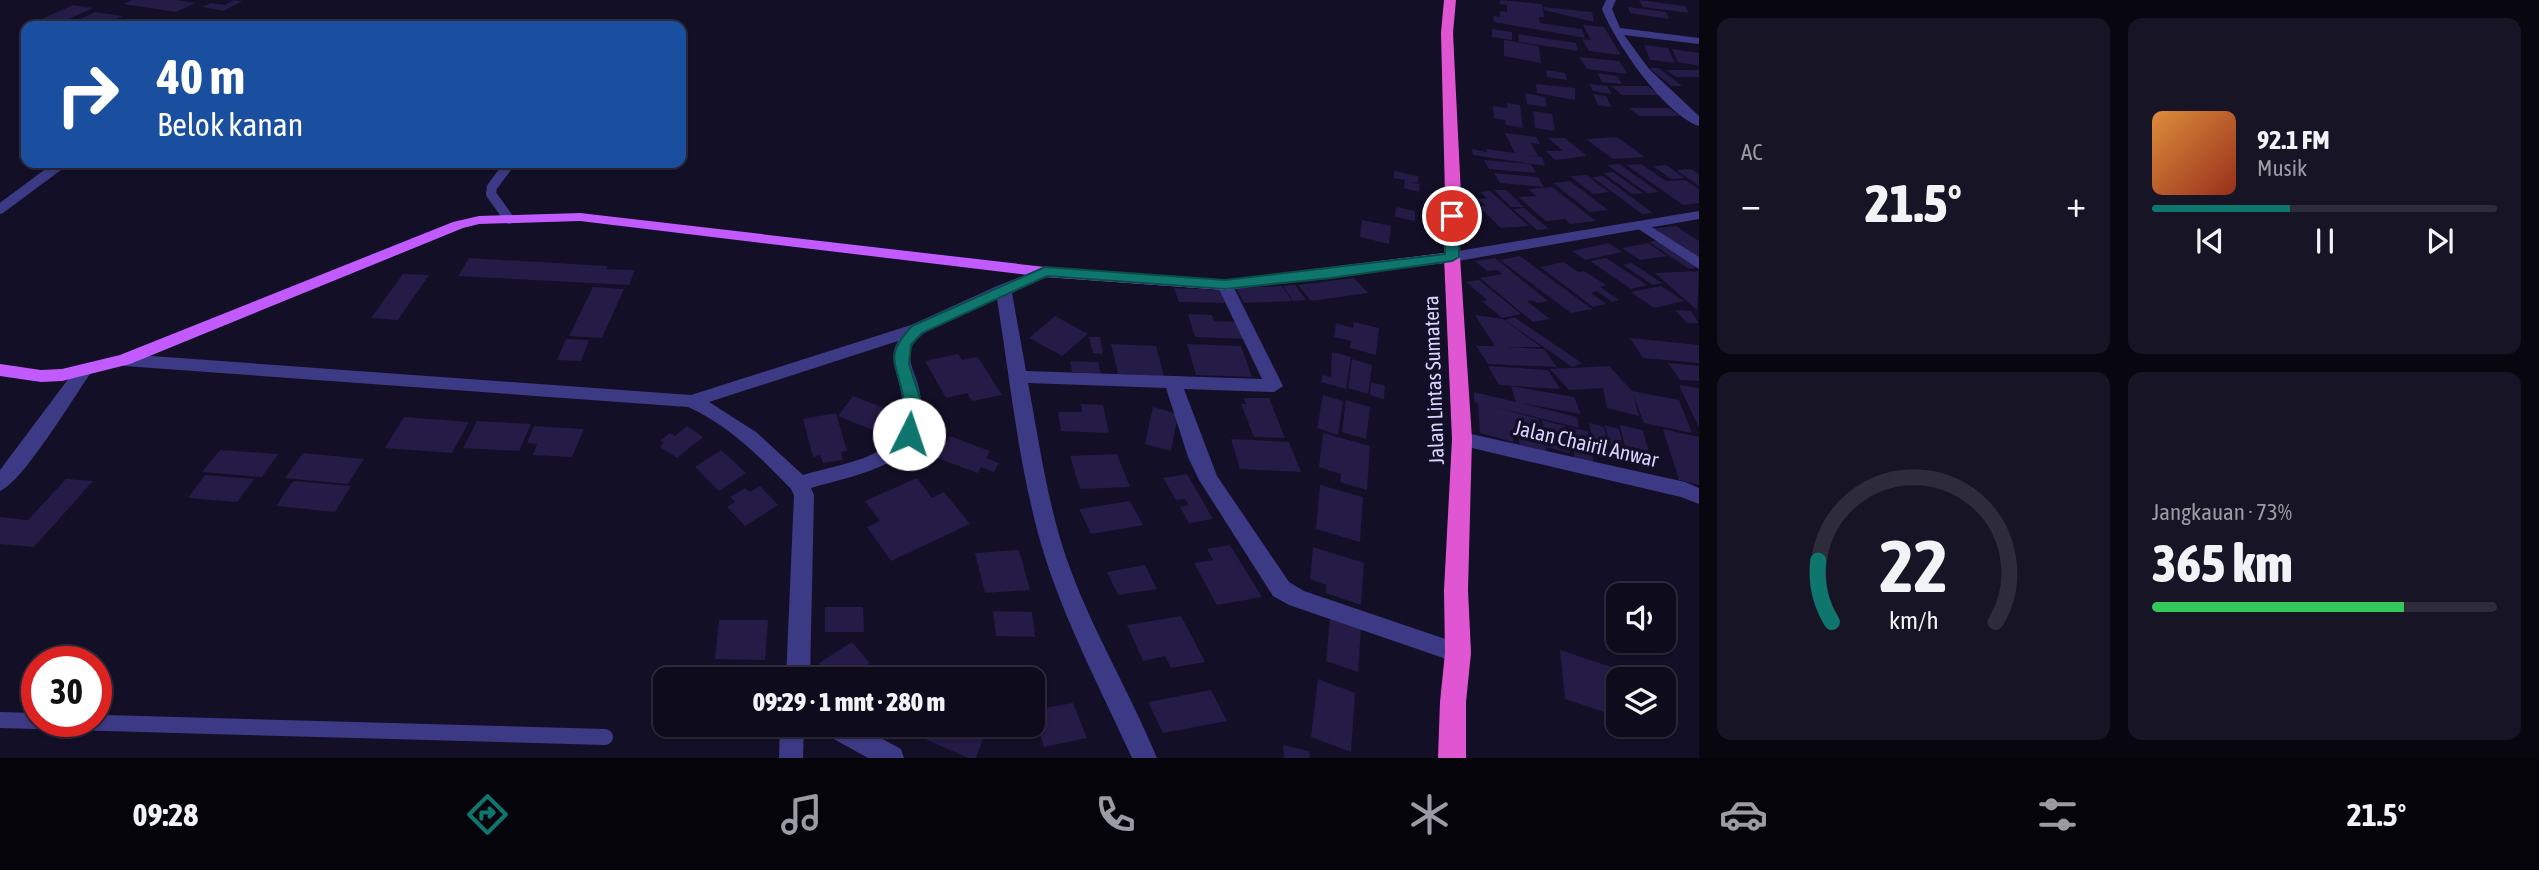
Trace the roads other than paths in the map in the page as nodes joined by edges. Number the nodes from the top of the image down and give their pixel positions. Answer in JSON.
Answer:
{"nodes":[{"id":1,"x":1450,"y":0,"type":"edge"},
{"id":2,"x":1611,"y":0,"type":"edge"},
{"id":3,"x":1618,"y":31,"type":"junction"},
{"id":4,"x":1699,"y":41,"type":"edge"},
{"id":5,"x":1699,"y":122,"type":"edge"},
{"id":6,"x":55,"y":168,"type":"edge"},
{"id":7,"x":506,"y":168,"type":"edge"},
{"id":8,"x":0,"y":209,"type":"edge"},
{"id":9,"x":1699,"y":215,"type":"edge"},
{"id":10,"x":509,"y":219,"type":"junction"},
{"id":11,"x":1642,"y":225,"type":"junction"},
{"id":12,"x":1452,"y":257,"type":"junction"},
{"id":13,"x":1699,"y":264,"type":"edge"},
{"id":14,"x":1045,"y":272,"type":"junction"},
{"id":15,"x":1225,"y":285,"type":"junction"},
{"id":16,"x":1003,"y":289,"type":"junction"},
{"id":17,"x":917,"y":329,"type":"junction"},
{"id":18,"x":124,"y":360,"type":"junction"},
{"id":19,"x":0,"y":370,"type":"edge"},
{"id":20,"x":84,"y":370,"type":"junction"},
{"id":21,"x":1019,"y":377,"type":"junction"},
{"id":22,"x":1173,"y":383,"type":"junction"},
{"id":23,"x":691,"y":401,"type":"junction"},
{"id":24,"x":1462,"y":439,"type":"junction"},
{"id":25,"x":0,"y":483,"type":"edge"},
{"id":26,"x":799,"y":484,"type":"junction"},
{"id":27,"x":1699,"y":496,"type":"edge"},
{"id":28,"x":1458,"y":653,"type":"junction"},
{"id":29,"x":798,"y":667,"type":"edge"},
{"id":30,"x":0,"y":720,"type":"edge"},
{"id":31,"x":605,"y":737,"type":"dead end"},
{"id":32,"x":791,"y":737,"type":"edge"},
{"id":33,"x":854,"y":737,"type":"edge"},
{"id":34,"x":790,"y":758,"type":"edge"},
{"id":35,"x":892,"y":758,"type":"edge"},
{"id":36,"x":1145,"y":758,"type":"edge"},
{"id":37,"x":1452,"y":758,"type":"edge"}],
"edges":[{"from":1,"to":12,"type":"highway","name":"Jalan Lintas Sumatera"},
{"from":2,"to":3,"type":"street"},
{"from":3,"to":4,"type":"street"},
{"from":3,"to":5,"type":"street"},
{"from":6,"to":8,"type":"lane"},
{"from":7,"to":10,"type":"lane"},
{"from":9,"to":11,"type":"street"},
{"from":10,"to":14,"type":"main road"},
{"from":10,"to":18,"type":"main road"},
{"from":11,"to":12,"type":"street"},
{"from":11,"to":13,"type":"street"},
{"from":12,"to":15,"type":"main road"},
{"from":12,"to":24,"type":"highway","name":"Jalan Lintas Sumatera"},
{"from":14,"to":15,"type":"main road"},
{"from":14,"to":16,"type":"street"},
{"from":15,"to":22,"type":"street"},
{"from":16,"to":17,"type":"street"},
{"from":16,"to":21,"type":"street"},
{"from":17,"to":23,"type":"street"},
{"from":17,"to":26,"type":"street"},
{"from":18,"to":20,"type":"main road"},
{"from":18,"to":23,"type":"street"},
{"from":19,"to":20,"type":"main road"},
{"from":20,"to":25,"type":"street"},
{"from":21,"to":22,"type":"street"},
{"from":21,"to":36,"type":"street"},
{"from":22,"to":28,"type":"street"},
{"from":23,"to":26,"type":"street"},
{"from":24,"to":27,"type":"street","name":"Jalan Chairil Anwar"},
{"from":24,"to":28,"type":"highway","name":"Jalan Lintas Sumatera"},
{"from":26,"to":29,"type":"street"},
{"from":28,"to":37,"type":"highway","name":"Jalan Lintas Sumatera"},
{"from":30,"to":31,"type":"lane"},
{"from":32,"to":34,"type":"street"},
{"from":33,"to":35,"type":"street"}]}
